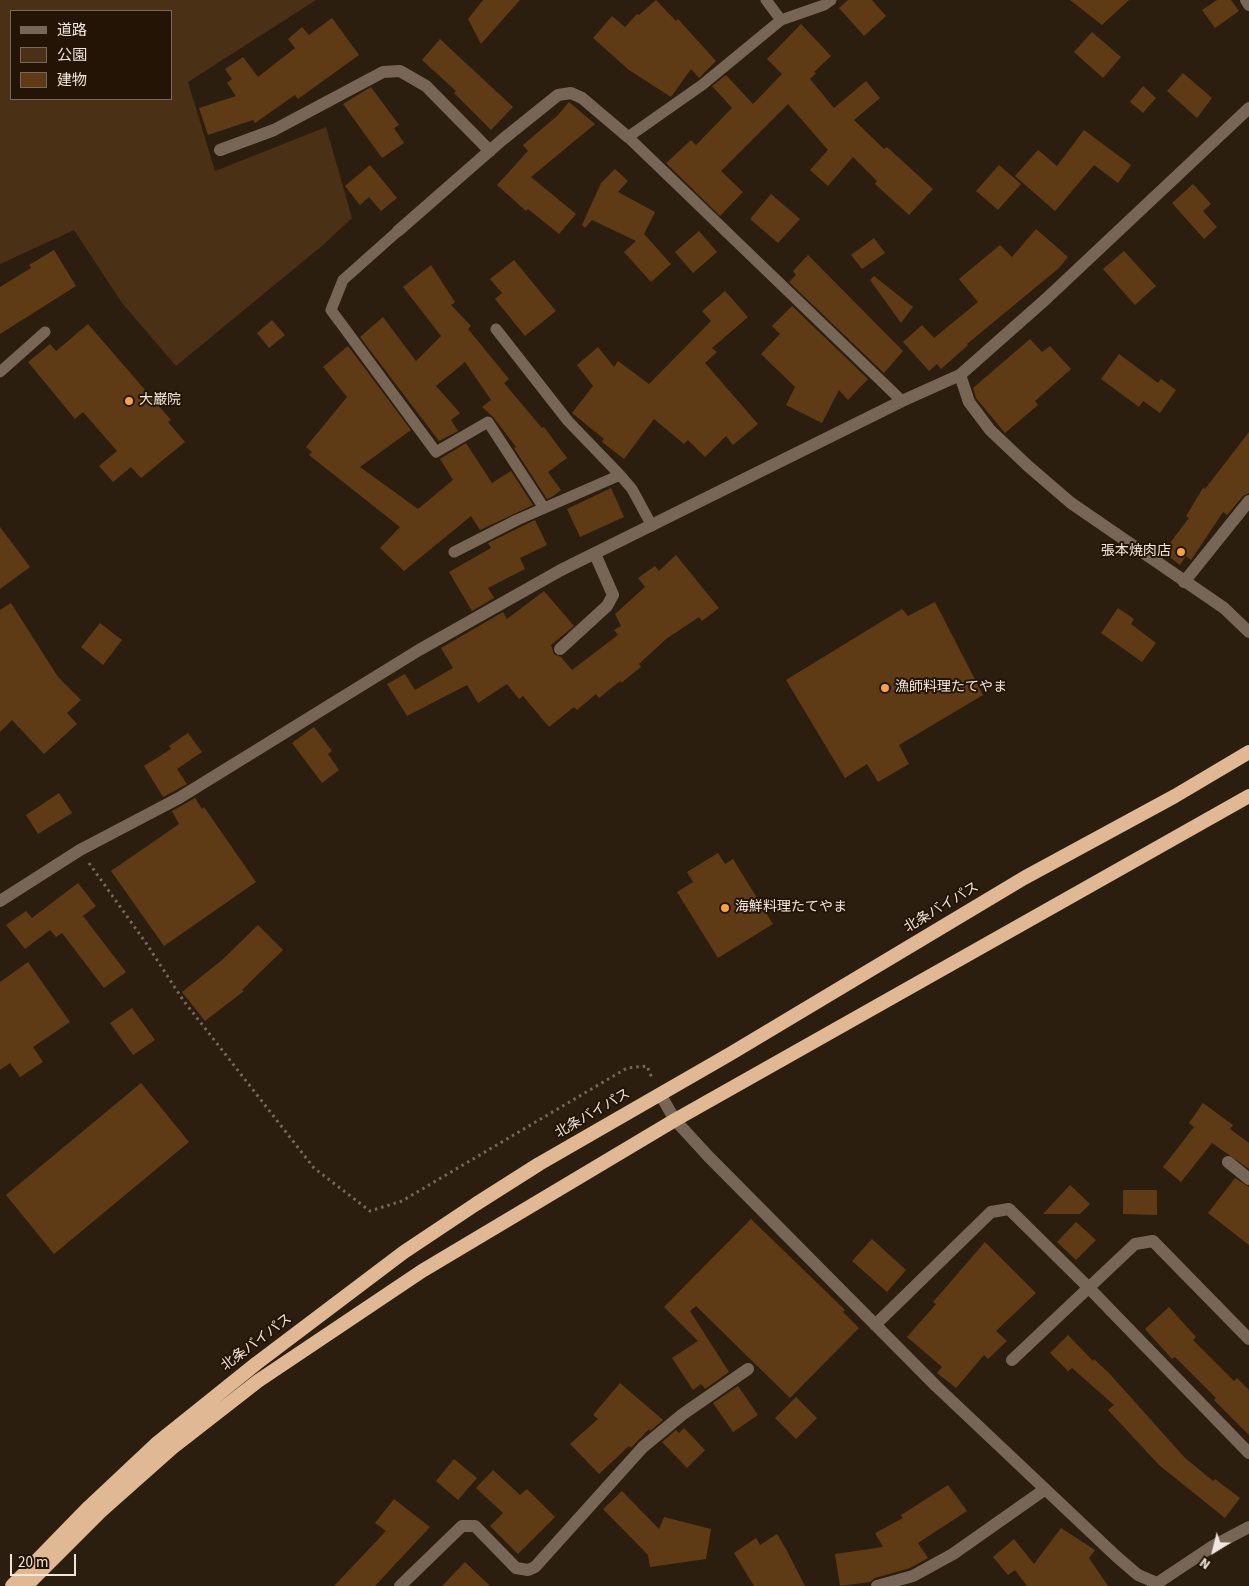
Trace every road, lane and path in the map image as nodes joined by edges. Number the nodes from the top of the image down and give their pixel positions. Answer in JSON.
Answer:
{"nodes":[{"id":1,"x":766,"y":0,"type":"edge"},
{"id":2,"x":831,"y":0,"type":"edge"},
{"id":3,"x":1246,"y":0,"type":"edge"},
{"id":4,"x":1249,"y":5,"type":"edge"},
{"id":5,"x":780,"y":20,"type":"junction"},
{"id":6,"x":1249,"y":108,"type":"edge"},
{"id":7,"x":628,"y":137,"type":"junction"},
{"id":8,"x":220,"y":150,"type":"dead end"},
{"id":9,"x":490,"y":151,"type":"junction"},
{"id":10,"x":398,"y":231,"type":"joint"},
{"id":11,"x":496,"y":329,"type":"dead end"},
{"id":12,"x":45,"y":332,"type":"dead end"},
{"id":13,"x":0,"y":372,"type":"edge"},
{"id":14,"x":960,"y":375,"type":"junction"},
{"id":15,"x":902,"y":401,"type":"junction"},
{"id":16,"x":620,"y":474,"type":"junction"},
{"id":17,"x":1249,"y":501,"type":"edge"},
{"id":18,"x":544,"y":508,"type":"junction"},
{"id":19,"x":652,"y":526,"type":"junction"},
{"id":20,"x":454,"y":552,"type":"dead end"},
{"id":21,"x":595,"y":554,"type":"junction"},
{"id":22,"x":1184,"y":582,"type":"junction"},
{"id":23,"x":1249,"y":632,"type":"edge"},
{"id":24,"x":560,"y":649,"type":"dead end"},
{"id":25,"x":1249,"y":752,"type":"edge"},
{"id":26,"x":1249,"y":796,"type":"edge"},
{"id":27,"x":80,"y":850,"type":"junction"},
{"id":28,"x":0,"y":901,"type":"edge"},
{"id":29,"x":660,"y":1094,"type":"junction"},
{"id":30,"x":675,"y":1120,"type":"junction"},
{"id":31,"x":1228,"y":1162,"type":"dead end"},
{"id":32,"x":1249,"y":1179,"type":"edge"},
{"id":33,"x":1089,"y":1288,"type":"junction"},
{"id":34,"x":875,"y":1325,"type":"junction"},
{"id":35,"x":1249,"y":1339,"type":"edge"},
{"id":36,"x":1012,"y":1360,"type":"dead end"},
{"id":37,"x":748,"y":1369,"type":"dead end"},
{"id":38,"x":1249,"y":1453,"type":"edge"},
{"id":39,"x":1044,"y":1490,"type":"junction"},
{"id":40,"x":1249,"y":1527,"type":"edge"},
{"id":41,"x":1155,"y":1585,"type":"edge"},
{"id":42,"x":12,"y":1586,"type":"edge"},
{"id":43,"x":26,"y":1586,"type":"edge"},
{"id":44,"x":400,"y":1586,"type":"edge"},
{"id":45,"x":877,"y":1586,"type":"edge"}],
"edges":[{"from":1,"to":5,"type":"lane"},
{"from":2,"to":5,"type":"lane"},
{"from":3,"to":4,"type":"street"},
{"from":5,"to":7,"type":"lane"},
{"from":6,"to":14,"type":"street"},
{"from":7,"to":9,"type":"street"},
{"from":7,"to":15,"type":"lane"},
{"from":8,"to":9,"type":"street"},
{"from":9,"to":10,"type":"street"},
{"from":10,"to":18,"type":"lane"},
{"from":11,"to":16,"type":"lane"},
{"from":12,"to":13,"type":"lane"},
{"from":14,"to":15,"type":"street"},
{"from":14,"to":22,"type":"street"},
{"from":15,"to":19,"type":"street"},
{"from":16,"to":18,"type":"lane"},
{"from":16,"to":19,"type":"lane"},
{"from":17,"to":22,"type":"street"},
{"from":18,"to":20,"type":"lane"},
{"from":19,"to":21,"type":"street"},
{"from":21,"to":24,"type":"street"},
{"from":21,"to":27,"type":"street"},
{"from":22,"to":23,"type":"street"},
{"from":25,"to":29,"type":"highway","name":"北条バイパス"},
{"from":26,"to":30,"type":"highway"},
{"from":27,"to":28,"type":"street"},
{"from":27,"to":29,"type":"path"},
{"from":29,"to":30,"type":"street"},
{"from":29,"to":42,"type":"highway","name":"北条バイパス"},
{"from":30,"to":34,"type":"street"},
{"from":30,"to":43,"type":"highway"},
{"from":31,"to":32,"type":"street"},
{"from":33,"to":34,"type":"street"},
{"from":33,"to":35,"type":"street"},
{"from":33,"to":36,"type":"street"},
{"from":33,"to":38,"type":"street"},
{"from":34,"to":39,"type":"street"},
{"from":37,"to":44,"type":"street"},
{"from":39,"to":41,"type":"street"},
{"from":39,"to":45,"type":"street"},
{"from":40,"to":41,"type":"street"}]}
